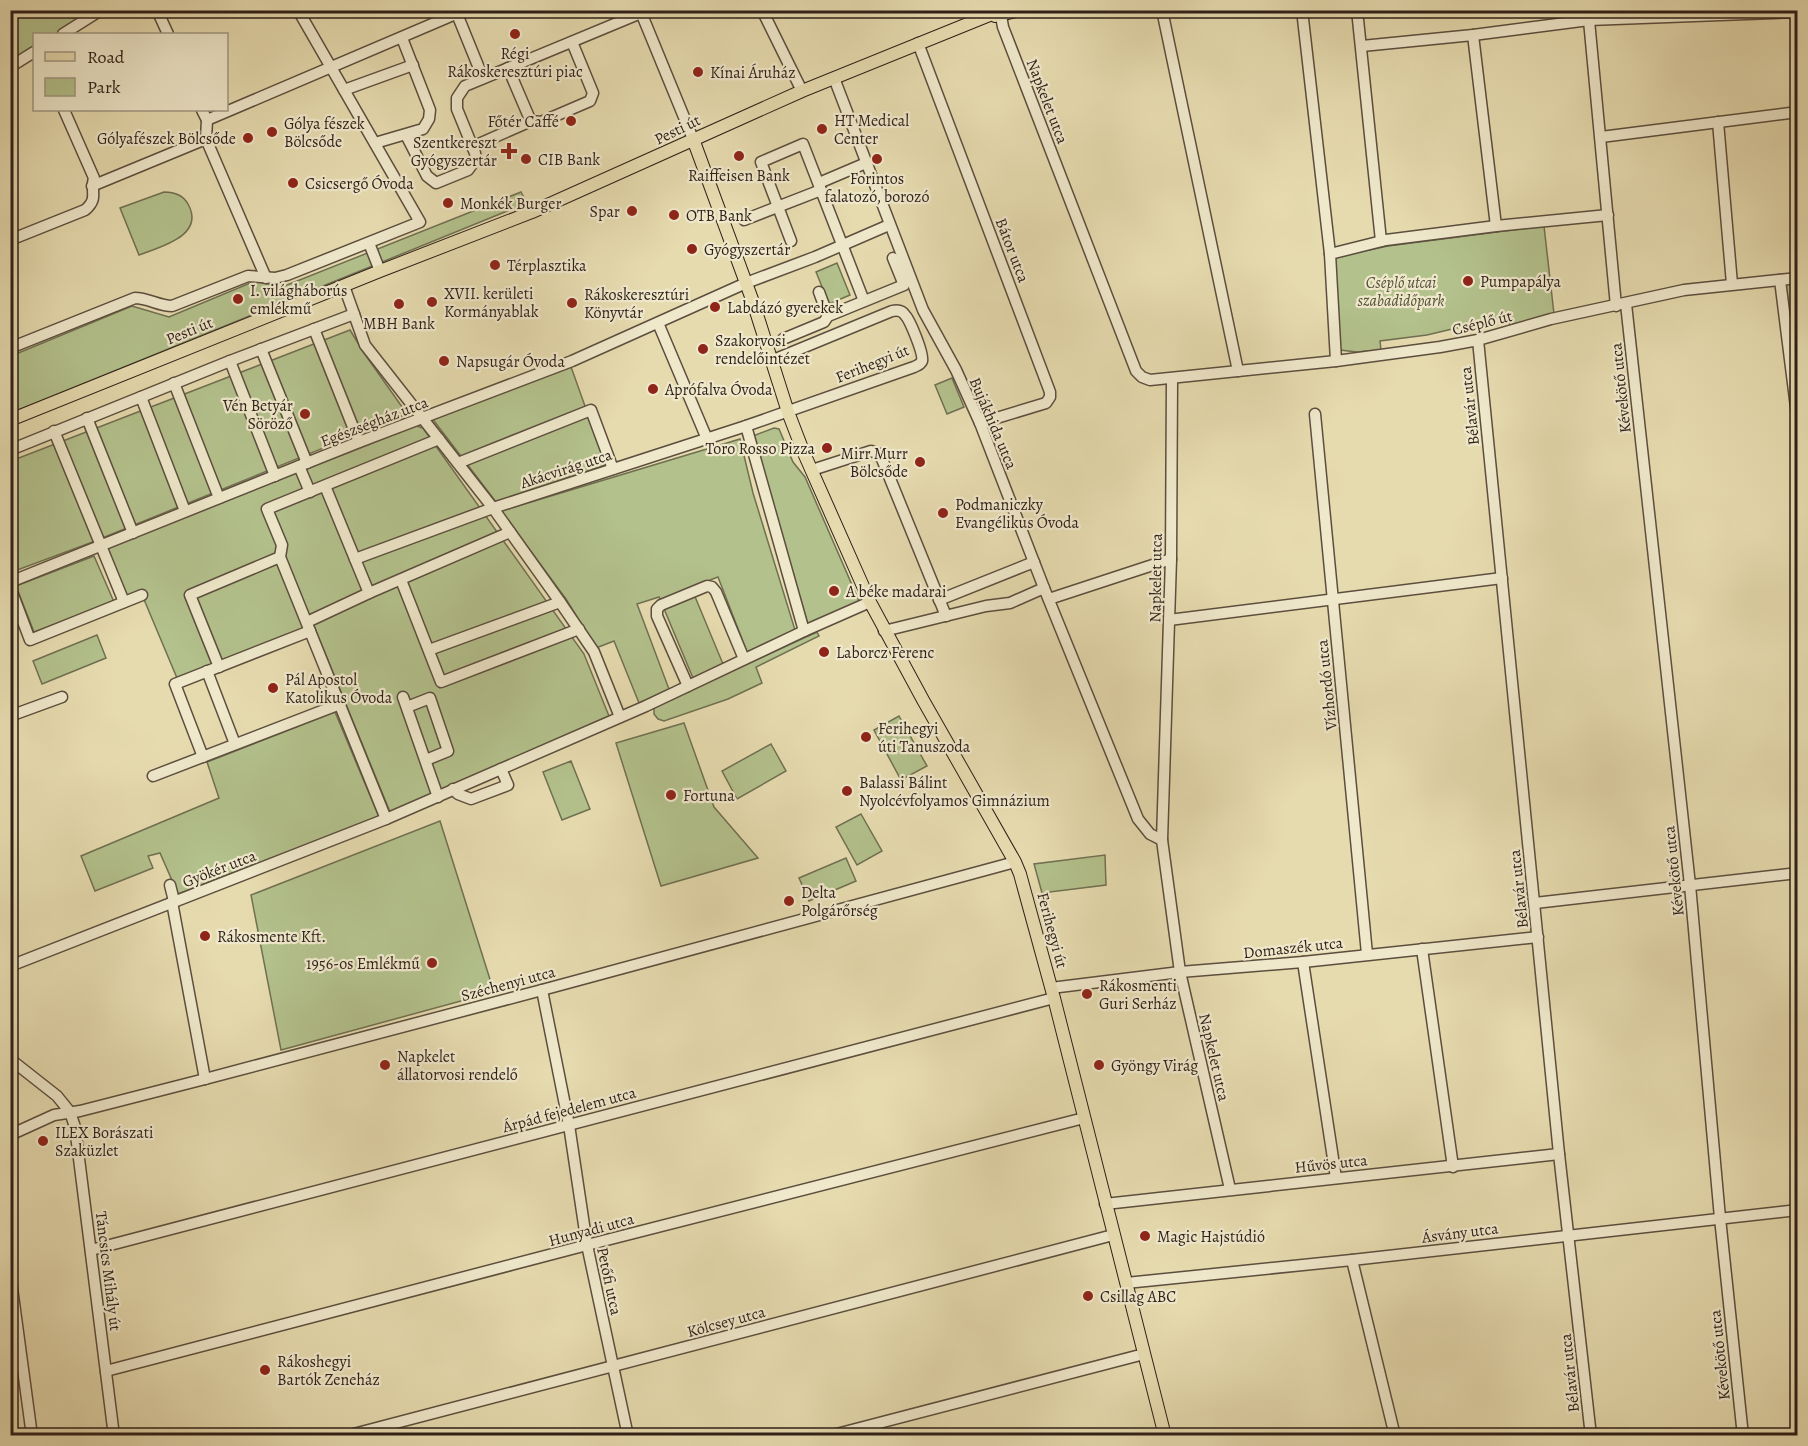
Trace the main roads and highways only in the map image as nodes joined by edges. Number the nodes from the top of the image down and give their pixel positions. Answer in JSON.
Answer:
{"nodes":[{"id":1,"x":1020,"y":10,"type":"edge"},
{"id":2,"x":992,"y":13,"type":"edge"},
{"id":3,"x":693,"y":139,"type":"junction"},
{"id":4,"x":10,"y":420,"type":"edge"},
{"id":5,"x":1165,"y":1436,"type":"edge"}],
"edges":[{"from":1,"to":2,"type":"main road","name":"Pesti út"},
{"from":2,"to":3,"type":"main road","name":"Pesti út"},
{"from":3,"to":4,"type":"main road","name":"Pesti út"},
{"from":3,"to":5,"type":"main road","name":"Ferihegyi út"}]}
